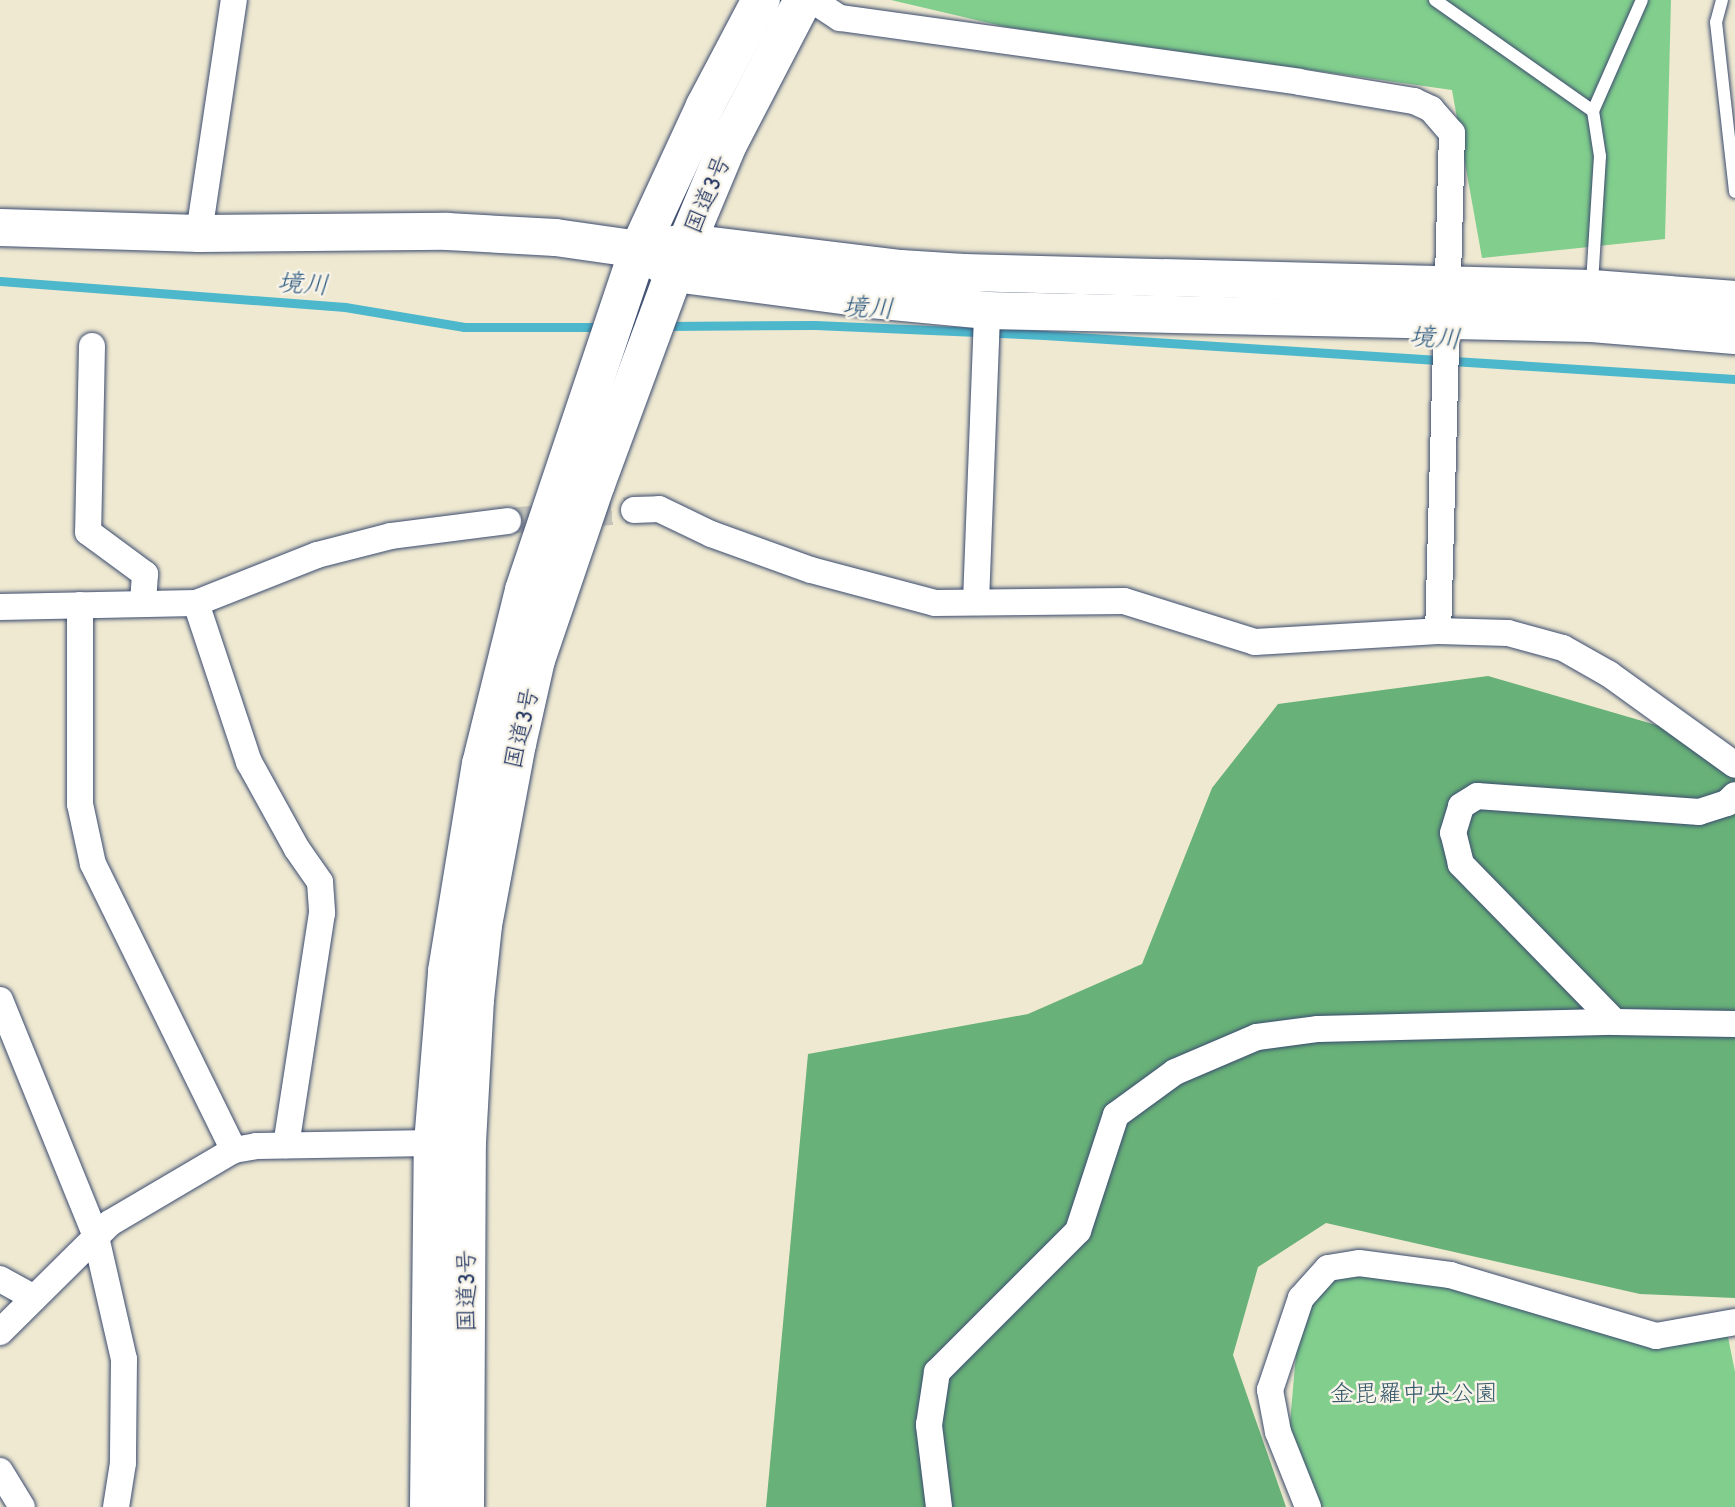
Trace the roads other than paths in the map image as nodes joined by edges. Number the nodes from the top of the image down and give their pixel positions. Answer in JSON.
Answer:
{"nodes":[{"id":1,"x":234,"y":0,"type":"edge"},
{"id":2,"x":761,"y":0,"type":"edge"},
{"id":3,"x":803,"y":0,"type":"edge"},
{"id":4,"x":811,"y":0,"type":"edge"},
{"id":5,"x":1436,"y":0,"type":"edge"},
{"id":6,"x":1642,"y":0,"type":"edge"},
{"id":7,"x":1722,"y":0,"type":"edge"},
{"id":8,"x":1593,"y":111,"type":"junction"},
{"id":9,"x":1735,"y":192,"type":"edge"},
{"id":10,"x":0,"y":227,"type":"edge"},
{"id":11,"x":199,"y":233,"type":"junction"},
{"id":12,"x":639,"y":249,"type":"junction"},
{"id":13,"x":680,"y":258,"type":"junction"},
{"id":14,"x":1450,"y":283,"type":"junction"},
{"id":15,"x":1735,"y":299,"type":"edge"},
{"id":16,"x":1591,"y":306,"type":"junction"},
{"id":17,"x":987,"y":310,"type":"junction"},
{"id":18,"x":1449,"y":319,"type":"junction"},
{"id":19,"x":1735,"y":335,"type":"edge"},
{"id":20,"x":92,"y":346,"type":"dead end"},
{"id":21,"x":634,"y":510,"type":"tunnel mouth"},
{"id":22,"x":508,"y":521,"type":"tunnel mouth"},
{"id":23,"x":976,"y":602,"type":"junction"},
{"id":24,"x":196,"y":603,"type":"junction"},
{"id":25,"x":143,"y":604,"type":"junction"},
{"id":26,"x":80,"y":605,"type":"junction"},
{"id":27,"x":0,"y":607,"type":"edge"},
{"id":28,"x":1438,"y":631,"type":"junction"},
{"id":29,"x":1735,"y":765,"type":"edge"},
{"id":30,"x":1735,"y":795,"type":"edge"},
{"id":31,"x":0,"y":1000,"type":"edge"},
{"id":32,"x":1615,"y":1021,"type":"junction"},
{"id":33,"x":1735,"y":1024,"type":"edge"},
{"id":34,"x":433,"y":1143,"type":"junction"},
{"id":35,"x":286,"y":1145,"type":"junction"},
{"id":36,"x":234,"y":1150,"type":"junction"},
{"id":37,"x":96,"y":1237,"type":"junction"},
{"id":38,"x":0,"y":1279,"type":"edge"},
{"id":39,"x":34,"y":1298,"type":"junction"},
{"id":40,"x":1735,"y":1322,"type":"edge"},
{"id":41,"x":0,"y":1332,"type":"edge"},
{"id":42,"x":0,"y":1471,"type":"edge"},
{"id":43,"x":22,"y":1507,"type":"edge"},
{"id":44,"x":116,"y":1507,"type":"edge"},
{"id":45,"x":429,"y":1507,"type":"edge"},
{"id":46,"x":466,"y":1507,"type":"edge"},
{"id":47,"x":939,"y":1507,"type":"edge"},
{"id":48,"x":1308,"y":1507,"type":"edge"}],
"edges":[{"from":1,"to":11,"type":"street"},
{"from":2,"to":12,"type":"highway","name":"国道3号"},
{"from":3,"to":13,"type":"highway","name":"国道3号"},
{"from":4,"to":14,"type":"street"},
{"from":5,"to":8,"type":"lane"},
{"from":6,"to":8,"type":"lane"},
{"from":7,"to":9,"type":"lane"},
{"from":8,"to":16,"type":"lane"},
{"from":10,"to":11,"type":"street"},
{"from":11,"to":12,"type":"street"},
{"from":12,"to":13,"type":"street"},
{"from":12,"to":34,"type":"highway","name":"国道3号"},
{"from":13,"to":14,"type":"street"},
{"from":13,"to":17,"type":"street"},
{"from":13,"to":46,"type":"highway","name":"国道3号"},
{"from":14,"to":16,"type":"street"},
{"from":14,"to":18,"type":"street"},
{"from":15,"to":16,"type":"street"},
{"from":16,"to":18,"type":"street"},
{"from":16,"to":19,"type":"street"},
{"from":17,"to":18,"type":"street"},
{"from":17,"to":23,"type":"street"},
{"from":18,"to":28,"type":"street"},
{"from":20,"to":25,"type":"street"},
{"from":21,"to":23,"type":"street"},
{"from":22,"to":24,"type":"street"},
{"from":23,"to":28,"type":"street"},
{"from":24,"to":25,"type":"street"},
{"from":24,"to":35,"type":"street"},
{"from":25,"to":26,"type":"street"},
{"from":26,"to":27,"type":"street"},
{"from":26,"to":36,"type":"street"},
{"from":28,"to":29,"type":"street"},
{"from":30,"to":32,"type":"street"},
{"from":31,"to":37,"type":"street"},
{"from":32,"to":33,"type":"street"},
{"from":32,"to":47,"type":"street"},
{"from":34,"to":35,"type":"street"},
{"from":34,"to":45,"type":"highway","name":"国道3号"},
{"from":35,"to":36,"type":"street"},
{"from":36,"to":37,"type":"street"},
{"from":37,"to":39,"type":"street"},
{"from":37,"to":44,"type":"street"},
{"from":38,"to":39,"type":"street"},
{"from":39,"to":41,"type":"street"},
{"from":40,"to":48,"type":"street"},
{"from":42,"to":43,"type":"street"}]}
